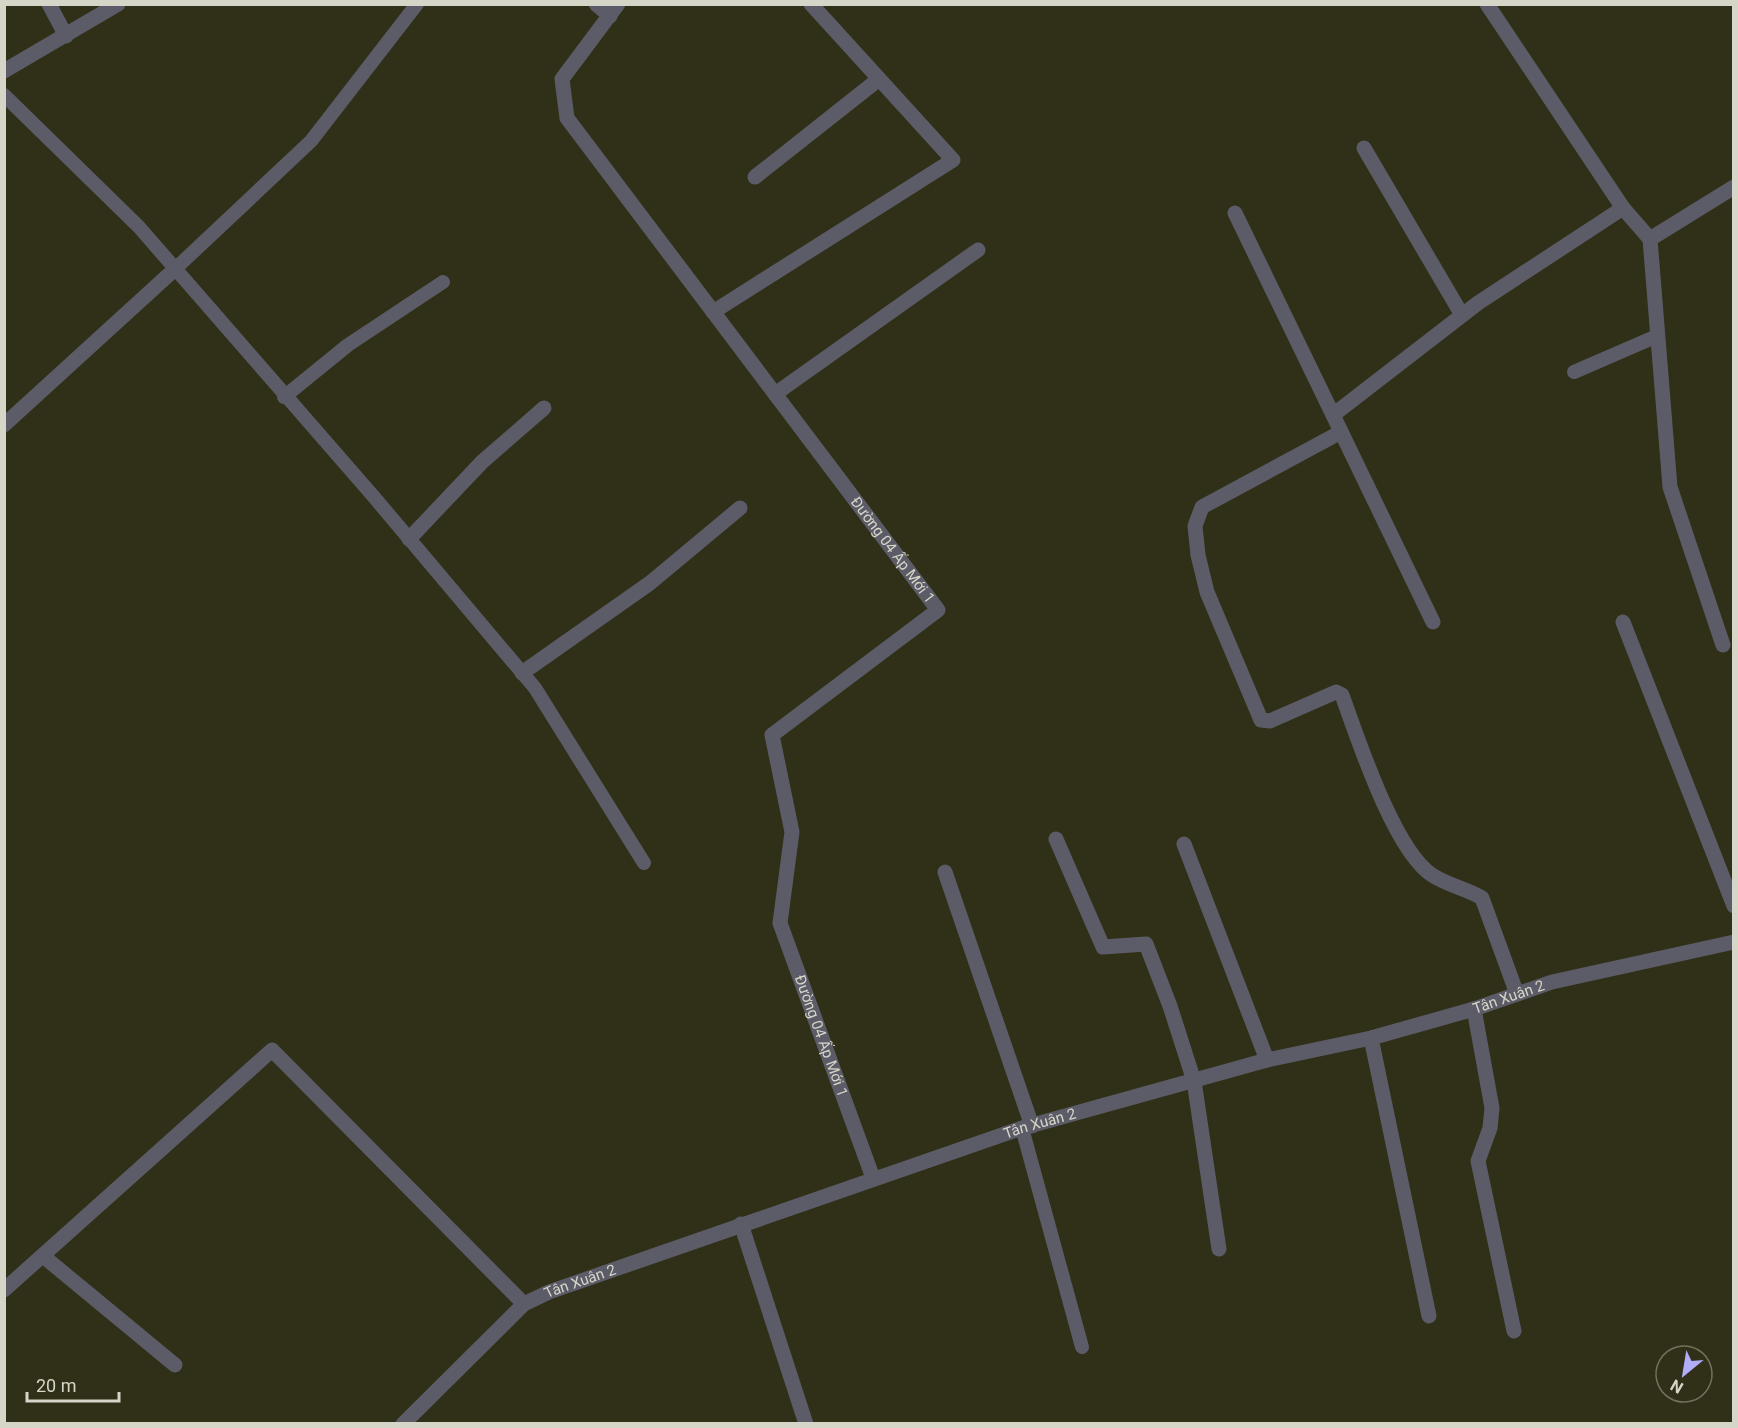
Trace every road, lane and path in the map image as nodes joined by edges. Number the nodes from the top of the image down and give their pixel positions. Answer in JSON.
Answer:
{"nodes":[{"id":1,"x":49,"y":4,"type":"edge"},
{"id":2,"x":118,"y":4,"type":"edge"},
{"id":3,"x":417,"y":4,"type":"edge"},
{"id":4,"x":596,"y":4,"type":"edge"},
{"id":5,"x":811,"y":4,"type":"edge"},
{"id":6,"x":1487,"y":4,"type":"edge"},
{"id":7,"x":614,"y":10,"type":"edge"},
{"id":8,"x":66,"y":36,"type":"junction"},
{"id":9,"x":4,"y":70,"type":"edge"},
{"id":10,"x":879,"y":79,"type":"junction"},
{"id":11,"x":4,"y":95,"type":"edge"},
{"id":12,"x":1364,"y":148,"type":"dead end"},
{"id":13,"x":755,"y":177,"type":"dead end"},
{"id":14,"x":1734,"y":187,"type":"edge"},
{"id":15,"x":1623,"y":208,"type":"junction"},
{"id":16,"x":1236,"y":213,"type":"dead end"},
{"id":17,"x":1650,"y":239,"type":"junction"},
{"id":18,"x":978,"y":250,"type":"dead end"},
{"id":19,"x":175,"y":269,"type":"junction"},
{"id":20,"x":443,"y":282,"type":"dead end"},
{"id":21,"x":713,"y":312,"type":"junction"},
{"id":22,"x":1462,"y":315,"type":"junction"},
{"id":23,"x":1657,"y":336,"type":"junction"},
{"id":24,"x":1574,"y":372,"type":"dead end"},
{"id":25,"x":775,"y":394,"type":"junction"},
{"id":26,"x":284,"y":397,"type":"junction"},
{"id":27,"x":544,"y":408,"type":"dead end"},
{"id":28,"x":1333,"y":415,"type":"junction"},
{"id":29,"x":4,"y":425,"type":"edge"},
{"id":30,"x":1341,"y":432,"type":"junction"},
{"id":31,"x":740,"y":508,"type":"dead end"},
{"id":32,"x":409,"y":539,"type":"junction"},
{"id":33,"x":1433,"y":622,"type":"dead end"},
{"id":34,"x":1623,"y":622,"type":"dead end"},
{"id":35,"x":1723,"y":645,"type":"dead end"},
{"id":36,"x":522,"y":673,"type":"junction"},
{"id":37,"x":1056,"y":839,"type":"dead end"},
{"id":38,"x":1184,"y":844,"type":"dead end"},
{"id":39,"x":644,"y":863,"type":"dead end"},
{"id":40,"x":945,"y":872,"type":"dead end"},
{"id":41,"x":1734,"y":906,"type":"edge"},
{"id":42,"x":1734,"y":942,"type":"edge"},
{"id":43,"x":1517,"y":994,"type":"junction"},
{"id":44,"x":1474,"y":1009,"type":"junction"},
{"id":45,"x":1371,"y":1038,"type":"junction"},
{"id":46,"x":1267,"y":1060,"type":"junction"},
{"id":47,"x":1194,"y":1081,"type":"junction"},
{"id":48,"x":1027,"y":1127,"type":"junction"},
{"id":49,"x":873,"y":1178,"type":"junction"},
{"id":50,"x":741,"y":1224,"type":"junction"},
{"id":51,"x":1219,"y":1249,"type":"dead end"},
{"id":52,"x":43,"y":1256,"type":"junction"},
{"id":53,"x":4,"y":1290,"type":"edge"},
{"id":54,"x":524,"y":1304,"type":"junction"},
{"id":55,"x":1429,"y":1316,"type":"dead end"},
{"id":56,"x":1514,"y":1331,"type":"dead end"},
{"id":57,"x":1082,"y":1347,"type":"dead end"},
{"id":58,"x":175,"y":1365,"type":"dead end"},
{"id":59,"x":403,"y":1424,"type":"edge"},
{"id":60,"x":806,"y":1424,"type":"edge"}],
"edges":[{"from":1,"to":8,"type":"street"},
{"from":2,"to":8,"type":"street"},
{"from":3,"to":19,"type":"lane"},
{"from":4,"to":7,"type":"street"},
{"from":5,"to":10,"type":"street"},
{"from":6,"to":15,"type":"street"},
{"from":7,"to":21,"type":"street","name":"Đường 04 Ấp Mới 1"},
{"from":8,"to":9,"type":"street"},
{"from":10,"to":13,"type":"street"},
{"from":10,"to":21,"type":"street"},
{"from":11,"to":19,"type":"lane"},
{"from":12,"to":22,"type":"street"},
{"from":14,"to":17,"type":"street"},
{"from":15,"to":17,"type":"street"},
{"from":15,"to":22,"type":"street"},
{"from":16,"to":28,"type":"street"},
{"from":17,"to":23,"type":"street"},
{"from":18,"to":25,"type":"street"},
{"from":19,"to":26,"type":"lane"},
{"from":19,"to":29,"type":"street"},
{"from":20,"to":26,"type":"lane"},
{"from":21,"to":25,"type":"street","name":"Đường 04 Ấp Mới 1"},
{"from":22,"to":28,"type":"street"},
{"from":23,"to":24,"type":"lane"},
{"from":23,"to":35,"type":"street"},
{"from":25,"to":49,"type":"street","name":"Đường 04 Ấp Mới 1"},
{"from":26,"to":32,"type":"lane"},
{"from":27,"to":32,"type":"street"},
{"from":28,"to":30,"type":"street"},
{"from":30,"to":33,"type":"street"},
{"from":30,"to":43,"type":"street"},
{"from":31,"to":36,"type":"street"},
{"from":32,"to":36,"type":"lane"},
{"from":34,"to":41,"type":"street"},
{"from":36,"to":39,"type":"lane"},
{"from":37,"to":47,"type":"street"},
{"from":38,"to":46,"type":"street"},
{"from":40,"to":48,"type":"street"},
{"from":42,"to":43,"type":"street","name":"Tân Xuân 2"},
{"from":43,"to":44,"type":"street","name":"Tân Xuân 2"},
{"from":44,"to":45,"type":"street","name":"Tân Xuân 2"},
{"from":44,"to":56,"type":"street"},
{"from":45,"to":46,"type":"street","name":"Tân Xuân 2"},
{"from":45,"to":55,"type":"street"},
{"from":46,"to":47,"type":"street","name":"Tân Xuân 2"},
{"from":47,"to":48,"type":"street","name":"Tân Xuân 2"},
{"from":47,"to":51,"type":"street"},
{"from":48,"to":49,"type":"street","name":"Tân Xuân 2"},
{"from":48,"to":57,"type":"lane"},
{"from":49,"to":50,"type":"street","name":"Tân Xuân 2"},
{"from":50,"to":54,"type":"street","name":"Tân Xuân 2"},
{"from":50,"to":60,"type":"street"},
{"from":52,"to":53,"type":"street"},
{"from":52,"to":54,"type":"street"},
{"from":52,"to":58,"type":"street"},
{"from":54,"to":59,"type":"street","name":"Tân Xuân 2"}]}
